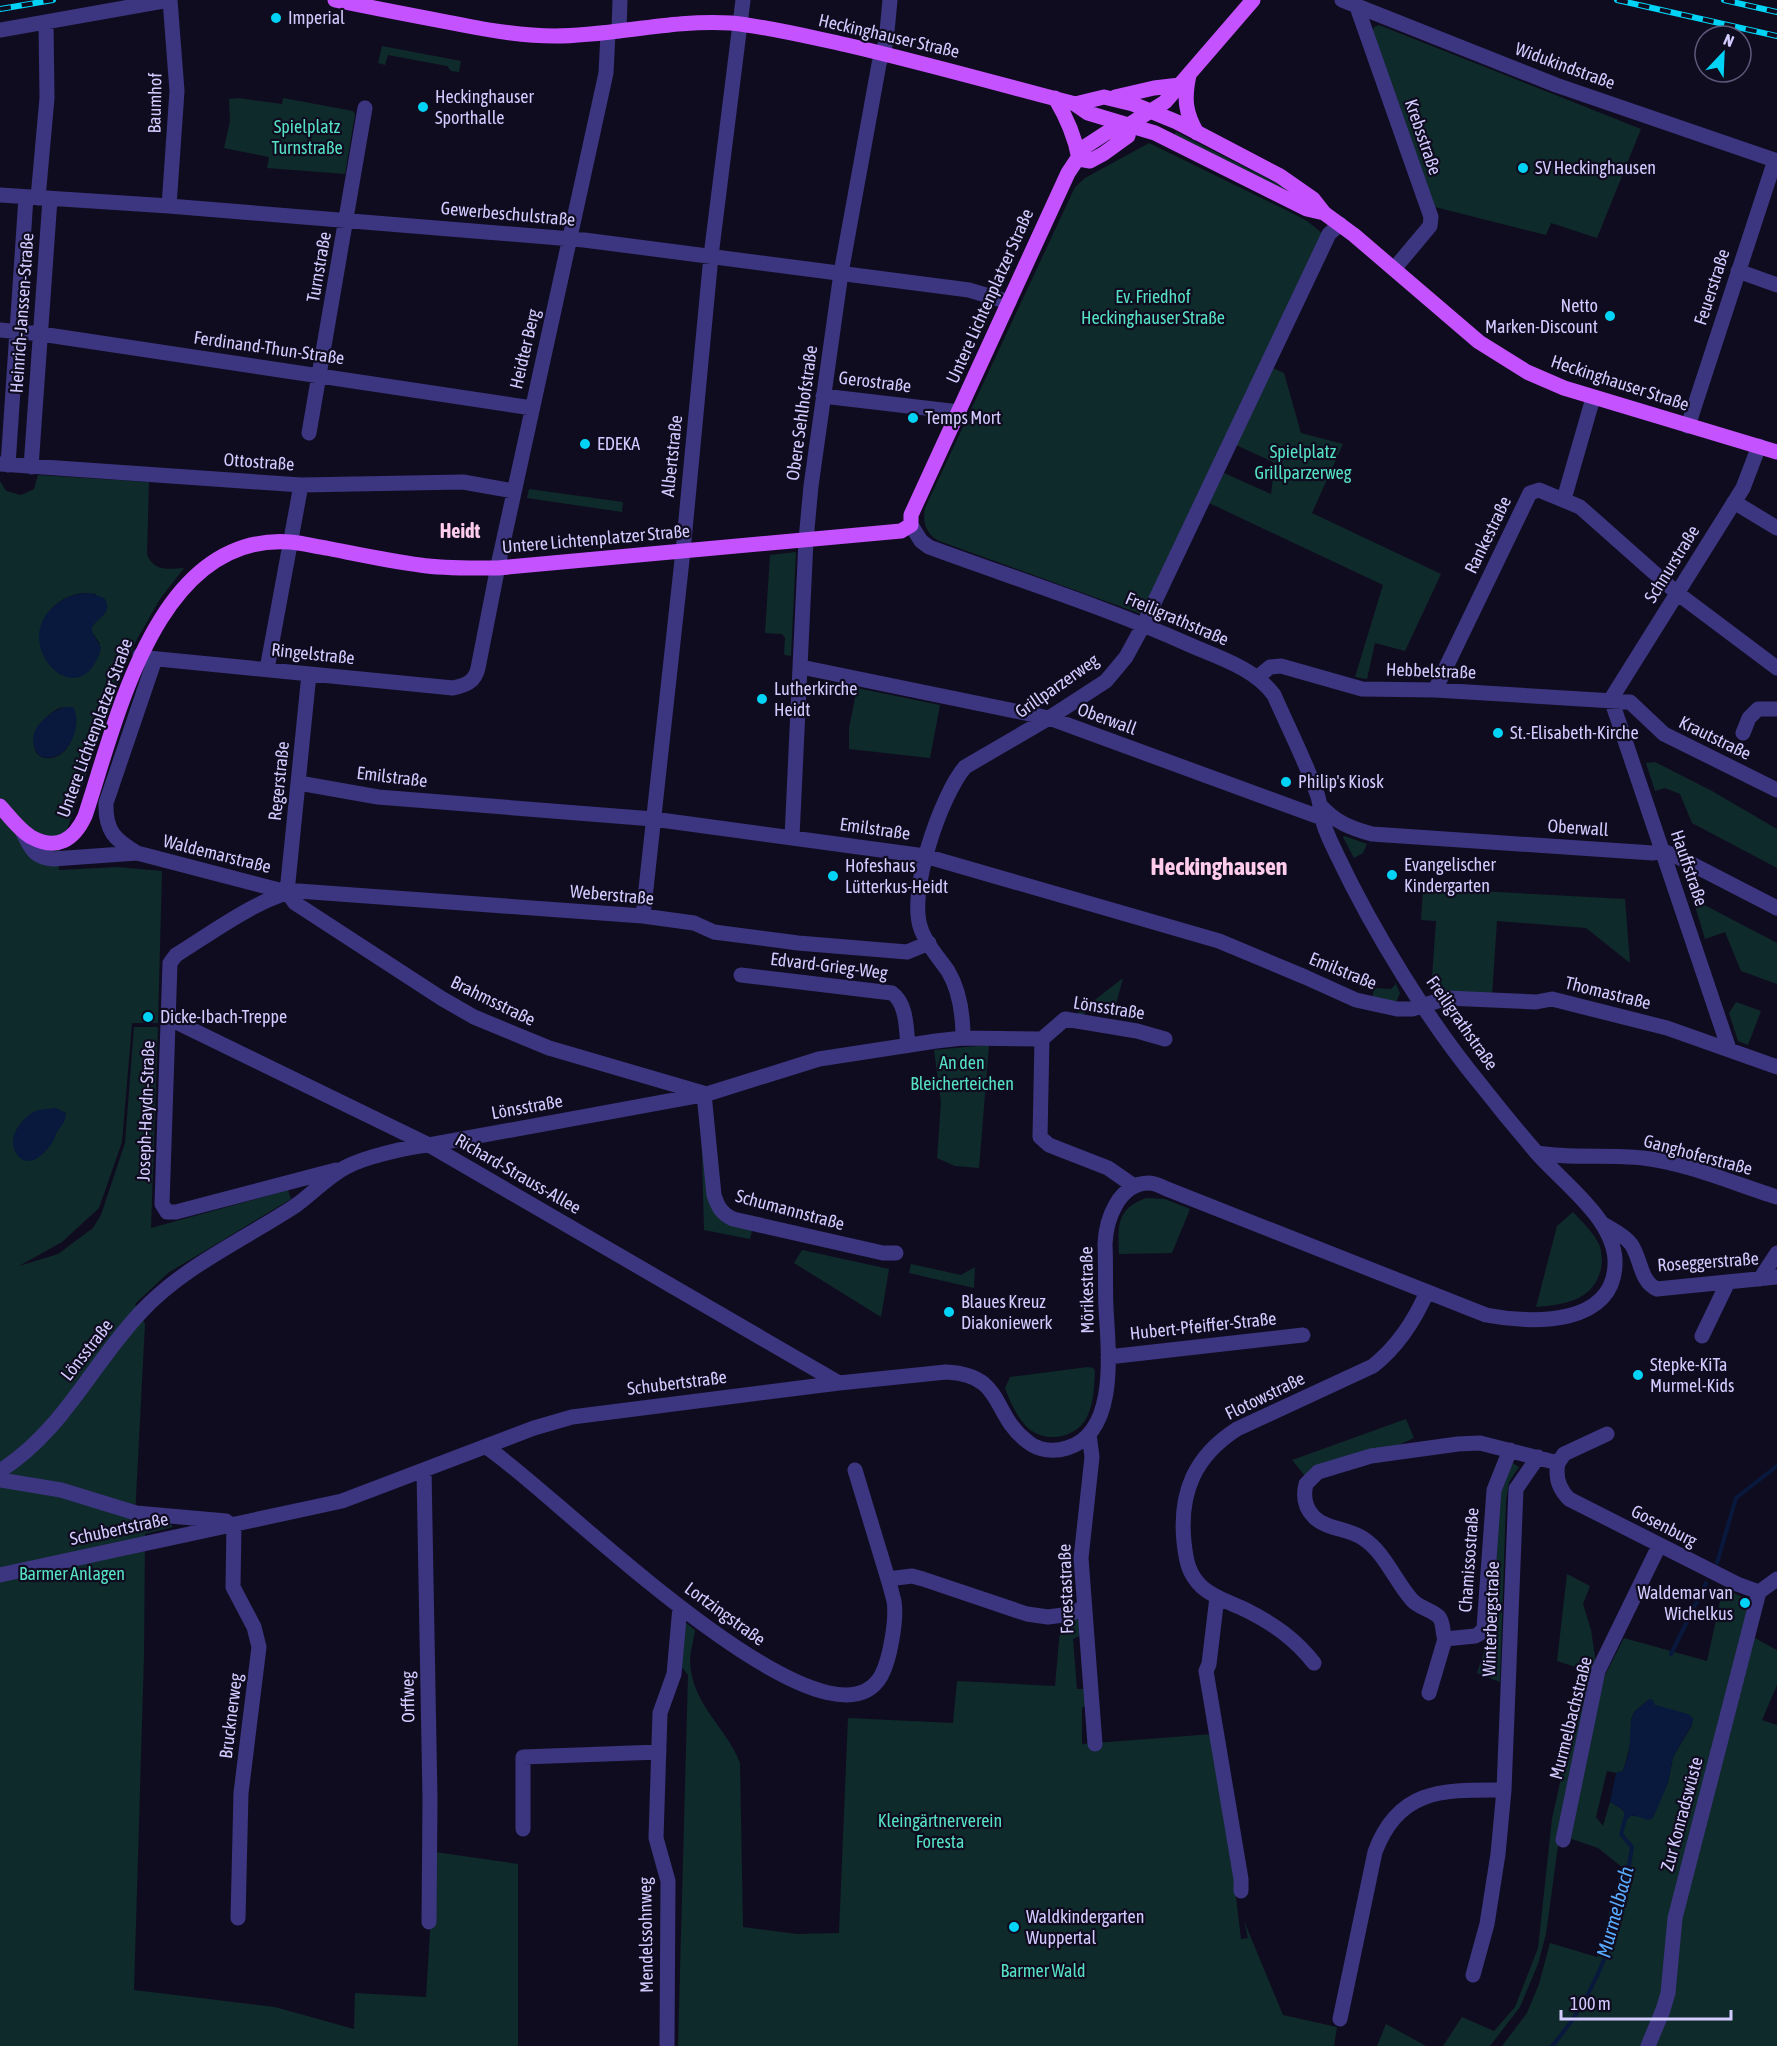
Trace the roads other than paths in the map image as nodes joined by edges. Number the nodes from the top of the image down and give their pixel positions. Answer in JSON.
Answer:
{"nodes":[{"id":1,"x":170,"y":0,"type":"edge"},
{"id":2,"x":336,"y":0,"type":"edge"},
{"id":3,"x":620,"y":0,"type":"edge"},
{"id":4,"x":743,"y":0,"type":"edge"},
{"id":5,"x":890,"y":0,"type":"edge"},
{"id":6,"x":1253,"y":0,"type":"edge"},
{"id":7,"x":1342,"y":0,"type":"edge"},
{"id":8,"x":1357,"y":7,"type":"junction"},
{"id":9,"x":46,"y":23,"type":"junction"},
{"id":10,"x":741,"y":24,"type":"junction"},
{"id":11,"x":0,"y":30,"type":"edge"},
{"id":12,"x":614,"y":32,"type":"junction"},
{"id":13,"x":882,"y":54,"type":"junction"},
{"id":14,"x":1184,"y":80,"type":"junction"},
{"id":15,"x":1055,"y":98,"type":"junction"},
{"id":16,"x":1113,"y":98,"type":"junction"},
{"id":17,"x":1076,"y":104,"type":"junction"},
{"id":18,"x":365,"y":108,"type":"dead end"},
{"id":19,"x":1153,"y":111,"type":"junction"},
{"id":20,"x":1130,"y":124,"type":"junction"},
{"id":21,"x":1197,"y":133,"type":"junction"},
{"id":22,"x":1079,"y":159,"type":"junction"},
{"id":23,"x":1776,"y":160,"type":"edge"},
{"id":24,"x":0,"y":195,"type":"edge"},
{"id":25,"x":38,"y":198,"type":"junction"},
{"id":26,"x":169,"y":206,"type":"junction"},
{"id":27,"x":1324,"y":213,"type":"junction"},
{"id":28,"x":346,"y":221,"type":"junction"},
{"id":29,"x":1340,"y":224,"type":"junction"},
{"id":30,"x":570,"y":239,"type":"junction"},
{"id":31,"x":711,"y":256,"type":"junction"},
{"id":32,"x":1394,"y":269,"type":"junction"},
{"id":33,"x":1738,"y":271,"type":"junction"},
{"id":34,"x":841,"y":273,"type":"junction"},
{"id":35,"x":1777,"y":285,"type":"edge"},
{"id":36,"x":1009,"y":302,"type":"junction"},
{"id":37,"x":0,"y":330,"type":"edge"},
{"id":38,"x":16,"y":331,"type":"junction"},
{"id":39,"x":41,"y":334,"type":"junction"},
{"id":40,"x":320,"y":375,"type":"junction"},
{"id":41,"x":823,"y":396,"type":"junction"},
{"id":42,"x":1593,"y":398,"type":"junction"},
{"id":43,"x":532,"y":408,"type":"junction"},
{"id":44,"x":959,"y":412,"type":"junction"},
{"id":45,"x":1688,"y":426,"type":"junction"},
{"id":46,"x":309,"y":433,"type":"dead end"},
{"id":47,"x":1759,"y":446,"type":"junction"},
{"id":48,"x":1777,"y":452,"type":"edge"},
{"id":49,"x":4,"y":465,"type":"edge"},
{"id":50,"x":31,"y":467,"type":"junction"},
{"id":51,"x":300,"y":485,"type":"junction"},
{"id":52,"x":514,"y":491,"type":"junction"},
{"id":53,"x":1564,"y":500,"type":"junction"},
{"id":54,"x":1734,"y":502,"type":"junction"},
{"id":55,"x":911,"y":525,"type":"junction"},
{"id":56,"x":1777,"y":528,"type":"edge"},
{"id":57,"x":806,"y":540,"type":"junction"},
{"id":58,"x":290,"y":542,"type":"junction"},
{"id":59,"x":683,"y":551,"type":"junction"},
{"id":60,"x":498,"y":568,"type":"junction"},
{"id":61,"x":1677,"y":593,"type":"junction"},
{"id":62,"x":1144,"y":624,"type":"junction"},
{"id":63,"x":148,"y":657,"type":"junction"},
{"id":64,"x":801,"y":667,"type":"junction"},
{"id":65,"x":1777,"y":668,"type":"edge"},
{"id":66,"x":267,"y":669,"type":"junction"},
{"id":67,"x":477,"y":673,"type":"joint"},
{"id":68,"x":309,"y":674,"type":"junction"},
{"id":69,"x":1258,"y":677,"type":"junction"},
{"id":70,"x":1435,"y":690,"type":"junction"},
{"id":71,"x":1611,"y":699,"type":"junction"},
{"id":72,"x":1777,"y":709,"type":"edge"},
{"id":73,"x":1049,"y":718,"type":"junction"},
{"id":74,"x":1743,"y":733,"type":"dead end"},
{"id":75,"x":299,"y":783,"type":"junction"},
{"id":76,"x":1777,"y":790,"type":"edge"},
{"id":77,"x":0,"y":806,"type":"edge"},
{"id":78,"x":1321,"y":812,"type":"junction"},
{"id":79,"x":653,"y":819,"type":"junction"},
{"id":80,"x":21,"y":829,"type":"junction"},
{"id":81,"x":792,"y":837,"type":"junction"},
{"id":82,"x":1663,"y":851,"type":"junction"},
{"id":83,"x":137,"y":854,"type":"junction"},
{"id":84,"x":925,"y":856,"type":"junction"},
{"id":85,"x":287,"y":892,"type":"junction"},
{"id":86,"x":1777,"y":908,"type":"edge"},
{"id":87,"x":642,"y":916,"type":"junction"},
{"id":88,"x":929,"y":943,"type":"junction"},
{"id":89,"x":741,"y":975,"type":"dead end"},
{"id":90,"x":1423,"y":1005,"type":"junction"},
{"id":91,"x":168,"y":1018,"type":"junction"},
{"id":92,"x":963,"y":1038,"type":"junction"},
{"id":93,"x":1042,"y":1039,"type":"junction"},
{"id":94,"x":1166,"y":1039,"type":"dead end"},
{"id":95,"x":908,"y":1045,"type":"junction"},
{"id":96,"x":1729,"y":1049,"type":"junction"},
{"id":97,"x":1777,"y":1067,"type":"edge"},
{"id":98,"x":706,"y":1094,"type":"junction"},
{"id":99,"x":429,"y":1145,"type":"junction"},
{"id":100,"x":1537,"y":1153,"type":"junction"},
{"id":101,"x":345,"y":1168,"type":"junction"},
{"id":102,"x":1134,"y":1186,"type":"junction"},
{"id":103,"x":1777,"y":1197,"type":"edge"},
{"id":104,"x":1603,"y":1224,"type":"junction"},
{"id":105,"x":1777,"y":1253,"type":"edge"},
{"id":106,"x":896,"y":1254,"type":"dead end"},
{"id":107,"x":1777,"y":1277,"type":"edge"},
{"id":108,"x":1760,"y":1279,"type":"junction"},
{"id":109,"x":1728,"y":1282,"type":"junction"},
{"id":110,"x":1427,"y":1292,"type":"junction"},
{"id":111,"x":1303,"y":1335,"type":"dead end"},
{"id":112,"x":1702,"y":1336,"type":"dead end"},
{"id":113,"x":1108,"y":1357,"type":"junction"},
{"id":114,"x":839,"y":1383,"type":"junction"},
{"id":115,"x":1089,"y":1434,"type":"junction"},
{"id":116,"x":1607,"y":1434,"type":"dead end"},
{"id":117,"x":486,"y":1447,"type":"junction"},
{"id":118,"x":1510,"y":1450,"type":"junction"},
{"id":119,"x":1538,"y":1457,"type":"junction"},
{"id":120,"x":1558,"y":1463,"type":"junction"},
{"id":121,"x":424,"y":1470,"type":"junction"},
{"id":122,"x":855,"y":1470,"type":"dead end"},
{"id":123,"x":0,"y":1471,"type":"edge"},
{"id":124,"x":0,"y":1480,"type":"edge"},
{"id":125,"x":240,"y":1523,"type":"junction"},
{"id":126,"x":1659,"y":1546,"type":"junction"},
{"id":127,"x":0,"y":1575,"type":"edge"},
{"id":128,"x":888,"y":1579,"type":"junction"},
{"id":129,"x":1777,"y":1579,"type":"edge"},
{"id":130,"x":1759,"y":1592,"type":"junction"},
{"id":131,"x":1217,"y":1597,"type":"junction"},
{"id":132,"x":680,"y":1606,"type":"junction"},
{"id":133,"x":1084,"y":1607,"type":"junction"},
{"id":134,"x":1445,"y":1639,"type":"junction"},
{"id":135,"x":1314,"y":1663,"type":"dead end"},
{"id":136,"x":1429,"y":1693,"type":"dead end"},
{"id":137,"x":1095,"y":1744,"type":"dead end"},
{"id":138,"x":659,"y":1752,"type":"junction"},
{"id":139,"x":1504,"y":1790,"type":"junction"},
{"id":140,"x":523,"y":1829,"type":"dead end"},
{"id":141,"x":1563,"y":1840,"type":"dead end"},
{"id":142,"x":1240,"y":1891,"type":"dead end"},
{"id":143,"x":238,"y":1918,"type":"dead end"},
{"id":144,"x":429,"y":1922,"type":"dead end"},
{"id":145,"x":1473,"y":1975,"type":"dead end"},
{"id":146,"x":1340,"y":2019,"type":"dead end"},
{"id":147,"x":667,"y":2046,"type":"edge"},
{"id":148,"x":1648,"y":2046,"type":"edge"}],
"edges":[{"from":1,"to":9,"type":"street"},
{"from":1,"to":26,"type":"street","name":"Baumhof"},
{"from":2,"to":12,"type":"main road","name":"Heckinghauser Straße"},
{"from":3,"to":12,"type":"street","name":"Heidter Berg"},
{"from":4,"to":10,"type":"street","name":"Albertstraße"},
{"from":5,"to":13,"type":"street","name":"Obere Sehlhofstraße"},
{"from":6,"to":14,"type":"main road"},
{"from":7,"to":8,"type":"street","name":"Widukindstraße"},
{"from":8,"to":23,"type":"street","name":"Widukindstraße"},
{"from":8,"to":32,"type":"street","name":"Krebsstraße"},
{"from":9,"to":11,"type":"street"},
{"from":9,"to":25,"type":"street","name":"Heinrich-Janssen-Straße"},
{"from":10,"to":12,"type":"main road","name":"Heckinghauser Straße"},
{"from":10,"to":13,"type":"main road","name":"Heckinghauser Straße"},
{"from":10,"to":31,"type":"street","name":"Albertstraße"},
{"from":12,"to":30,"type":"street","name":"Heidter Berg"},
{"from":13,"to":15,"type":"main road","name":"Heckinghauser Straße"},
{"from":13,"to":34,"type":"street","name":"Obere Sehlhofstraße"},
{"from":14,"to":16,"type":"main road"},
{"from":14,"to":19,"type":"main road"},
{"from":14,"to":21,"type":"main road"},
{"from":15,"to":17,"type":"main road","name":"Heckinghauser Straße"},
{"from":15,"to":22,"type":"main road"},
{"from":16,"to":17,"type":"main road","name":"Heckinghauser Straße"},
{"from":16,"to":19,"type":"main road","name":"Heckinghauser Straße"},
{"from":17,"to":20,"type":"main road","name":"Heckinghauser Straße"},
{"from":18,"to":28,"type":"street","name":"Turnstraße"},
{"from":19,"to":20,"type":"main road"},
{"from":19,"to":21,"type":"main road","name":"Heckinghauser Straße"},
{"from":20,"to":22,"type":"main road"},
{"from":20,"to":27,"type":"main road","name":"Heckinghauser Straße"},
{"from":21,"to":27,"type":"main road","name":"Heckinghauser Straße"},
{"from":22,"to":36,"type":"main road","name":"Untere Lichtenplatzer Straße"},
{"from":23,"to":33,"type":"street","name":"Feuerstraße"},
{"from":24,"to":25,"type":"street","name":"Gewerbeschulstraße"},
{"from":25,"to":26,"type":"street","name":"Gewerbeschulstraße"},
{"from":25,"to":38,"type":"street","name":"Heinrich-Janssen-Straße"},
{"from":25,"to":39,"type":"street","name":"Heinrich-Janssen-Straße"},
{"from":26,"to":28,"type":"street","name":"Gewerbeschulstraße"},
{"from":27,"to":29,"type":"main road","name":"Heckinghauser Straße"},
{"from":28,"to":30,"type":"street","name":"Gewerbeschulstraße"},
{"from":28,"to":40,"type":"street","name":"Turnstraße"},
{"from":29,"to":32,"type":"main road","name":"Heckinghauser Straße"},
{"from":29,"to":62,"type":"street","name":"Grillparzerweg"},
{"from":30,"to":31,"type":"street","name":"Gewerbeschulstraße"},
{"from":30,"to":43,"type":"street","name":"Heidter Berg"},
{"from":31,"to":34,"type":"street","name":"Gewerbeschulstraße"},
{"from":31,"to":59,"type":"street","name":"Albertstraße"},
{"from":32,"to":42,"type":"main road","name":"Heckinghauser Straße"},
{"from":33,"to":35,"type":"street"},
{"from":33,"to":45,"type":"street","name":"Feuerstraße"},
{"from":34,"to":36,"type":"street","name":"Gewerbeschulstraße"},
{"from":34,"to":41,"type":"street","name":"Obere Sehlhofstraße"},
{"from":36,"to":44,"type":"main road","name":"Untere Lichtenplatzer Straße"},
{"from":37,"to":38,"type":"street","name":"Ferdinand-Thun-Straße"},
{"from":38,"to":39,"type":"street","name":"Ferdinand-Thun-Straße"},
{"from":38,"to":49,"type":"street","name":"Heinrich-Janssen-Straße"},
{"from":39,"to":40,"type":"street","name":"Ferdinand-Thun-Straße"},
{"from":39,"to":50,"type":"street","name":"Heinrich-Janssen-Straße"},
{"from":40,"to":43,"type":"street","name":"Ferdinand-Thun-Straße"},
{"from":40,"to":46,"type":"street","name":"Turnstraße"},
{"from":41,"to":44,"type":"street","name":"Gerostraße"},
{"from":41,"to":57,"type":"street","name":"Obere Sehlhofstraße"},
{"from":42,"to":45,"type":"main road","name":"Heckinghauser Straße"},
{"from":42,"to":53,"type":"street"},
{"from":43,"to":52,"type":"street","name":"Heidter Berg"},
{"from":44,"to":55,"type":"main road","name":"Untere Lichtenplatzer Straße"},
{"from":45,"to":47,"type":"main road","name":"Heckinghauser Straße"},
{"from":47,"to":48,"type":"main road","name":"Heckinghauser Straße"},
{"from":47,"to":54,"type":"street","name":"Schnurstraße"},
{"from":49,"to":50,"type":"street","name":"Ottostraße"},
{"from":50,"to":51,"type":"street","name":"Ottostraße"},
{"from":51,"to":52,"type":"street","name":"Ottostraße"},
{"from":51,"to":58,"type":"street"},
{"from":52,"to":60,"type":"street","name":"Heidter Berg"},
{"from":53,"to":61,"type":"street","name":"Rankestraße"},
{"from":53,"to":70,"type":"street","name":"Rankestraße"},
{"from":54,"to":56,"type":"street"},
{"from":54,"to":61,"type":"street","name":"Schnurstraße"},
{"from":55,"to":57,"type":"main road","name":"Untere Lichtenplatzer Straße"},
{"from":55,"to":62,"type":"street","name":"Freiligrathstraße"},
{"from":57,"to":59,"type":"main road","name":"Untere Lichtenplatzer Straße"},
{"from":57,"to":64,"type":"street","name":"Obere Sehlhofstraße"},
{"from":58,"to":60,"type":"main road","name":"Untere Lichtenplatzer Straße"},
{"from":58,"to":63,"type":"main road","name":"Untere Lichtenplatzer Straße"},
{"from":58,"to":66,"type":"street"},
{"from":59,"to":60,"type":"main road","name":"Untere Lichtenplatzer Straße"},
{"from":59,"to":79,"type":"street","name":"Albertstraße"},
{"from":60,"to":67,"type":"street","name":"Heidter Berg"},
{"from":61,"to":65,"type":"street","name":"Rankestraße"},
{"from":61,"to":71,"type":"street","name":"Schnurstraße"},
{"from":62,"to":69,"type":"street","name":"Freiligrathstraße"},
{"from":62,"to":73,"type":"street","name":"Grillparzerweg"},
{"from":63,"to":66,"type":"street","name":"Ringelstraße"},
{"from":63,"to":80,"type":"main road","name":"Untere Lichtenplatzer Straße"},
{"from":63,"to":83,"type":"street","name":"Waldemarstraße"},
{"from":64,"to":73,"type":"street","name":"Oberwall"},
{"from":64,"to":81,"type":"street","name":"Obere Sehlhofstraße"},
{"from":66,"to":68,"type":"street","name":"Ringelstraße"},
{"from":67,"to":68,"type":"street","name":"Ringelstraße"},
{"from":68,"to":75,"type":"street","name":"Regerstraße"},
{"from":69,"to":70,"type":"street","name":"Hebbelstraße"},
{"from":69,"to":78,"type":"street","name":"Freiligrathstraße"},
{"from":70,"to":71,"type":"street","name":"Hebbelstraße"},
{"from":71,"to":76,"type":"street","name":"Krautstraße"},
{"from":71,"to":82,"type":"street","name":"Hauffstraße"},
{"from":72,"to":74,"type":"street"},
{"from":73,"to":78,"type":"street","name":"Oberwall"},
{"from":73,"to":84,"type":"street","name":"Grillparzerweg"},
{"from":75,"to":79,"type":"street","name":"Emilstraße"},
{"from":75,"to":85,"type":"street","name":"Regerstraße"},
{"from":77,"to":80,"type":"main road","name":"Untere Lichtenplatzer Straße"},
{"from":78,"to":82,"type":"street","name":"Oberwall"},
{"from":78,"to":90,"type":"street","name":"Freiligrathstraße"},
{"from":79,"to":81,"type":"street","name":"Emilstraße"},
{"from":79,"to":87,"type":"street","name":"Albertstraße"},
{"from":80,"to":83,"type":"street","name":"Waldemarstraße"},
{"from":81,"to":84,"type":"street","name":"Emilstraße"},
{"from":82,"to":86,"type":"street"},
{"from":82,"to":96,"type":"street","name":"Hauffstraße"},
{"from":83,"to":85,"type":"street","name":"Waldemarstraße"},
{"from":84,"to":88,"type":"street","name":"Grillparzerweg"},
{"from":84,"to":90,"type":"street","name":"Emilstraße"},
{"from":85,"to":87,"type":"street","name":"Weberstraße"},
{"from":85,"to":91,"type":"street","name":"Joseph-Haydn-Straße"},
{"from":85,"to":98,"type":"street","name":"Brahmsstraße"},
{"from":87,"to":88,"type":"street","name":"Weberstraße"},
{"from":88,"to":92,"type":"street","name":"Grillparzerweg"},
{"from":89,"to":95,"type":"street","name":"Edvard-Grieg-Weg"},
{"from":90,"to":96,"type":"street","name":"Thomastraße"},
{"from":90,"to":100,"type":"street","name":"Freiligrathstraße"},
{"from":91,"to":99,"type":"street","name":"Richard-Strauss-Allee"},
{"from":91,"to":101,"type":"street","name":"Joseph-Haydn-Straße"},
{"from":92,"to":93,"type":"street","name":"Lönsstraße"},
{"from":92,"to":95,"type":"street","name":"Lönsstraße"},
{"from":93,"to":94,"type":"street","name":"Lönsstraße"},
{"from":93,"to":102,"type":"street"},
{"from":95,"to":98,"type":"street","name":"Lönsstraße"},
{"from":96,"to":97,"type":"street","name":"Thomastraße"},
{"from":98,"to":99,"type":"street","name":"Lönsstraße"},
{"from":98,"to":106,"type":"street","name":"Schumannstraße"},
{"from":99,"to":101,"type":"street","name":"Lönsstraße"},
{"from":99,"to":114,"type":"street","name":"Richard-Strauss-Allee"},
{"from":100,"to":103,"type":"street","name":"Ganghoferstraße"},
{"from":100,"to":104,"type":"street","name":"Freiligrathstraße"},
{"from":101,"to":123,"type":"street","name":"Lönsstraße"},
{"from":102,"to":110,"type":"street","name":"Freiligrathstraße"},
{"from":102,"to":113,"type":"street","name":"Mörikestraße"},
{"from":104,"to":109,"type":"street","name":"Roseggerstraße"},
{"from":104,"to":110,"type":"street","name":"Freiligrathstraße"},
{"from":105,"to":108,"type":"street"},
{"from":107,"to":108,"type":"street","name":"Roseggerstraße"},
{"from":108,"to":109,"type":"street","name":"Roseggerstraße"},
{"from":109,"to":112,"type":"street"},
{"from":110,"to":131,"type":"street","name":"Flotowstraße"},
{"from":111,"to":113,"type":"street","name":"Hubert-Pfeiffer-Straße"},
{"from":113,"to":115,"type":"street","name":"Mörikestraße"},
{"from":114,"to":115,"type":"street","name":"Schubertstraße"},
{"from":114,"to":117,"type":"street","name":"Schubertstraße"},
{"from":115,"to":133,"type":"street","name":"Forestastraße"},
{"from":116,"to":120,"type":"street"},
{"from":117,"to":121,"type":"street","name":"Schubertstraße"},
{"from":117,"to":132,"type":"street","name":"Lortzingstraße"},
{"from":118,"to":119,"type":"street","name":"Chamissostraße"},
{"from":118,"to":134,"type":"street","name":"Chamissostraße"},
{"from":118,"to":134,"type":"street","name":"Chamissostraße"},
{"from":119,"to":120,"type":"street","name":"Chamissostraße"},
{"from":119,"to":139,"type":"street","name":"Winterbergstraße"},
{"from":120,"to":126,"type":"street","name":"Gosenburg"},
{"from":121,"to":125,"type":"street","name":"Schubertstraße"},
{"from":121,"to":144,"type":"street","name":"Orffweg"},
{"from":122,"to":128,"type":"street","name":"Lortzingstraße"},
{"from":124,"to":125,"type":"street","name":"Schubertstraße"},
{"from":125,"to":127,"type":"street","name":"Schubertstraße"},
{"from":125,"to":143,"type":"street","name":"Brucknerweg"},
{"from":126,"to":130,"type":"street","name":"Gosenburg"},
{"from":126,"to":141,"type":"street","name":"Murmelbachstraße"},
{"from":128,"to":132,"type":"street","name":"Lortzingstraße"},
{"from":128,"to":133,"type":"street"},
{"from":129,"to":130,"type":"street"},
{"from":130,"to":148,"type":"street","name":"Zur Konradswüste"},
{"from":131,"to":135,"type":"street","name":"Flotowstraße"},
{"from":131,"to":142,"type":"street"},
{"from":132,"to":138,"type":"street","name":"Mendelssohnweg"},
{"from":133,"to":137,"type":"street","name":"Forestastraße"},
{"from":134,"to":136,"type":"street"},
{"from":138,"to":140,"type":"street"},
{"from":138,"to":147,"type":"street","name":"Mendelssohnweg"},
{"from":139,"to":145,"type":"street","name":"Winterbergstraße"},
{"from":139,"to":146,"type":"street"}]}
